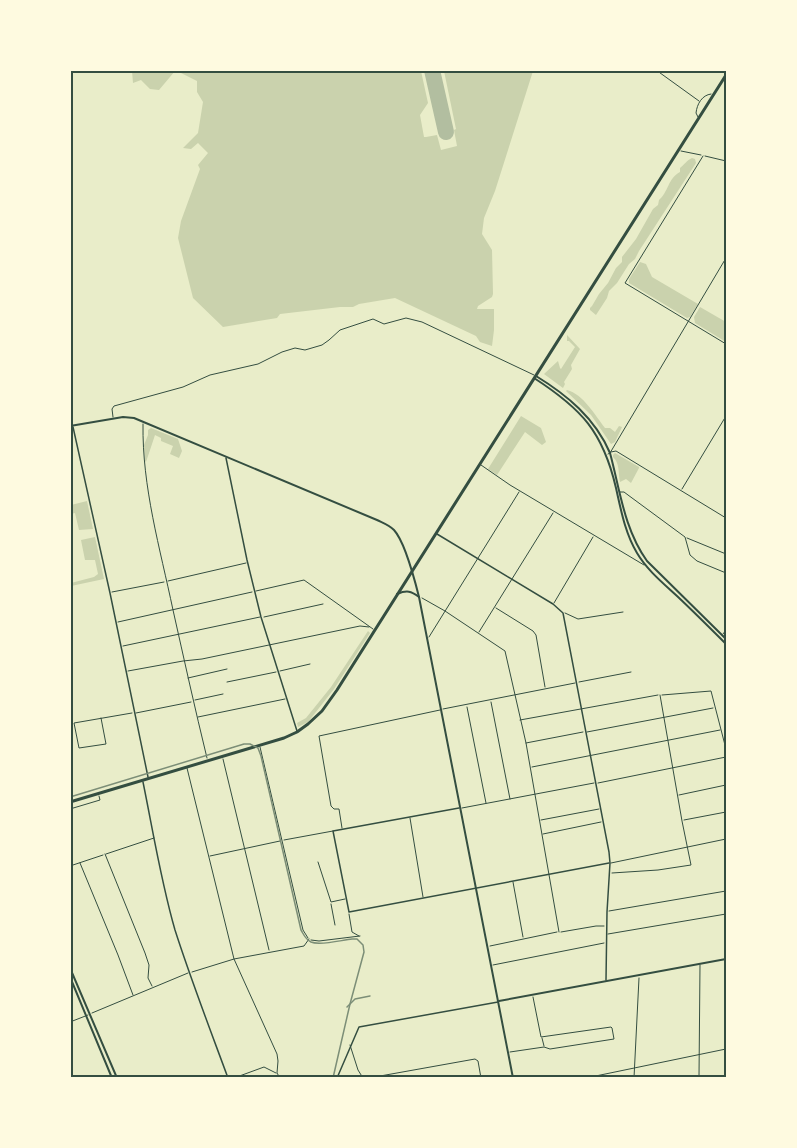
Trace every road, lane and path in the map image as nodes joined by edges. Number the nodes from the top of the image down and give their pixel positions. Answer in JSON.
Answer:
{"nodes":[{"id":1,"x":656,"y":70,"type":"edge"},
{"id":2,"x":726,"y":75,"type":"edge"},
{"id":3,"x":714,"y":95,"type":"junction"},
{"id":4,"x":699,"y":101,"type":"junction"},
{"id":5,"x":700,"y":118,"type":"junction"},
{"id":6,"x":679,"y":150,"type":"junction"},
{"id":7,"x":703,"y":156,"type":"junction"},
{"id":8,"x":726,"y":161,"type":"edge"},
{"id":9,"x":726,"y":258,"type":"edge"},
{"id":10,"x":689,"y":321,"type":"junction"},
{"id":11,"x":726,"y":344,"type":"edge"},
{"id":12,"x":535,"y":377,"type":"junction"},
{"id":13,"x":726,"y":416,"type":"edge"},
{"id":14,"x":113,"y":419,"type":"junction"},
{"id":15,"x":143,"y":422,"type":"junction"},
{"id":16,"x":71,"y":426,"type":"edge"},
{"id":17,"x":608,"y":454,"type":"junction"},
{"id":18,"x":226,"y":457,"type":"junction"},
{"id":19,"x":479,"y":464,"type":"junction"},
{"id":20,"x":520,"y":491,"type":"junction"},
{"id":21,"x":681,"y":491,"type":"junction"},
{"id":22,"x":620,"y":492,"type":"junction"},
{"id":23,"x":554,"y":512,"type":"junction"},
{"id":24,"x":726,"y":518,"type":"edge"},
{"id":25,"x":436,"y":532,"type":"junction"},
{"id":26,"x":594,"y":535,"type":"junction"},
{"id":27,"x":685,"y":537,"type":"junction"},
{"id":28,"x":637,"y":552,"type":"junction"},
{"id":29,"x":726,"y":554,"type":"edge"},
{"id":30,"x":632,"y":557,"type":"junction"},
{"id":31,"x":477,"y":559,"type":"junction"},
{"id":32,"x":248,"y":563,"type":"junction"},
{"id":33,"x":649,"y":568,"type":"junction"},
{"id":34,"x":411,"y":571,"type":"junction"},
{"id":35,"x":726,"y":573,"type":"edge"},
{"id":36,"x":511,"y":579,"type":"junction"},
{"id":37,"x":166,"y":581,"type":"junction"},
{"id":38,"x":255,"y":591,"type":"junction"},
{"id":39,"x":110,"y":593,"type":"junction"},
{"id":40,"x":396,"y":595,"type":"junction"},
{"id":41,"x":419,"y":597,"type":"junction"},
{"id":42,"x":323,"y":604,"type":"dead end"},
{"id":43,"x":553,"y":604,"type":"junction"},
{"id":44,"x":494,"y":607,"type":"junction"},
{"id":45,"x":173,"y":610,"type":"junction"},
{"id":46,"x":446,"y":611,"type":"junction"},
{"id":47,"x":623,"y":612,"type":"dead end"},
{"id":48,"x":563,"y":613,"type":"junction"},
{"id":49,"x":261,"y":617,"type":"junction"},
{"id":50,"x":116,"y":622,"type":"junction"},
{"id":51,"x":369,"y":627,"type":"junction"},
{"id":52,"x":374,"y":630,"type":"junction"},
{"id":53,"x":726,"y":630,"type":"edge"},
{"id":54,"x":479,"y":633,"type":"junction"},
{"id":55,"x":178,"y":634,"type":"junction"},
{"id":56,"x":721,"y":636,"type":"junction"},
{"id":57,"x":726,"y":639,"type":"edge"},
{"id":58,"x":427,"y":640,"type":"junction"},
{"id":59,"x":270,"y":644,"type":"junction"},
{"id":60,"x":726,"y":644,"type":"edge"},
{"id":61,"x":121,"y":646,"type":"junction"},
{"id":62,"x":183,"y":661,"type":"junction"},
{"id":63,"x":310,"y":664,"type":"dead end"},
{"id":64,"x":227,"y":669,"type":"dead end"},
{"id":65,"x":126,"y":672,"type":"junction"},
{"id":66,"x":278,"y":672,"type":"junction"},
{"id":67,"x":631,"y":672,"type":"dead end"},
{"id":68,"x":188,"y":678,"type":"junction"},
{"id":69,"x":227,"y":682,"type":"dead end"},
{"id":70,"x":576,"y":683,"type":"junction"},
{"id":71,"x":545,"y":689,"type":"junction"},
{"id":72,"x":224,"y":694,"type":"dead end"},
{"id":73,"x":660,"y":695,"type":"junction"},
{"id":74,"x":514,"y":696,"type":"junction"},
{"id":75,"x":287,"y":699,"type":"junction"},
{"id":76,"x":490,"y":700,"type":"junction"},
{"id":77,"x":193,"y":701,"type":"junction"},
{"id":78,"x":467,"y":705,"type":"junction"},
{"id":79,"x":715,"y":707,"type":"junction"},
{"id":80,"x":580,"y":708,"type":"junction"},
{"id":81,"x":440,"y":710,"type":"junction"},
{"id":82,"x":135,"y":713,"type":"junction"},
{"id":83,"x":663,"y":716,"type":"junction"},
{"id":84,"x":101,"y":718,"type":"junction"},
{"id":85,"x":197,"y":718,"type":"junction"},
{"id":86,"x":520,"y":720,"type":"junction"},
{"id":87,"x":722,"y":730,"type":"junction"},
{"id":88,"x":297,"y":732,"type":"junction"},
{"id":89,"x":585,"y":732,"type":"junction"},
{"id":90,"x":667,"y":741,"type":"junction"},
{"id":91,"x":526,"y":743,"type":"junction"},
{"id":92,"x":260,"y":745,"type":"junction"},
{"id":93,"x":726,"y":749,"type":"edge"},
{"id":94,"x":222,"y":756,"type":"junction"},
{"id":95,"x":590,"y":756,"type":"junction"},
{"id":96,"x":726,"y":757,"type":"edge"},
{"id":97,"x":208,"y":761,"type":"junction"},
{"id":98,"x":187,"y":767,"type":"junction"},
{"id":99,"x":530,"y":767,"type":"junction"},
{"id":100,"x":672,"y":768,"type":"junction"},
{"id":101,"x":148,"y":779,"type":"junction"},
{"id":102,"x":143,"y":780,"type":"junction"},
{"id":103,"x":596,"y":783,"type":"junction"},
{"id":104,"x":726,"y":785,"type":"edge"},
{"id":105,"x":99,"y":794,"type":"junction"},
{"id":106,"x":535,"y":794,"type":"junction"},
{"id":107,"x":677,"y":795,"type":"junction"},
{"id":108,"x":510,"y":798,"type":"junction"},
{"id":109,"x":70,"y":802,"type":"edge"},
{"id":110,"x":486,"y":803,"type":"junction"},
{"id":111,"x":460,"y":808,"type":"junction"},
{"id":112,"x":70,"y":809,"type":"edge"},
{"id":113,"x":601,"y":809,"type":"junction"},
{"id":114,"x":726,"y":812,"type":"edge"},
{"id":115,"x":410,"y":818,"type":"junction"},
{"id":116,"x":539,"y":820,"type":"junction"},
{"id":117,"x":682,"y":821,"type":"junction"},
{"id":118,"x":603,"y":822,"type":"junction"},
{"id":119,"x":342,"y":830,"type":"junction"},
{"id":120,"x":333,"y":831,"type":"junction"},
{"id":121,"x":542,"y":834,"type":"junction"},
{"id":122,"x":154,"y":838,"type":"junction"},
{"id":123,"x":726,"y":839,"type":"edge"},
{"id":124,"x":282,"y":841,"type":"junction"},
{"id":125,"x":687,"y":847,"type":"junction"},
{"id":126,"x":244,"y":849,"type":"junction"},
{"id":127,"x":105,"y":854,"type":"junction"},
{"id":128,"x":208,"y":856,"type":"junction"},
{"id":129,"x":318,"y":862,"type":"dead end"},
{"id":130,"x":80,"y":863,"type":"junction"},
{"id":131,"x":610,"y":863,"type":"junction"},
{"id":132,"x":70,"y":866,"type":"edge"},
{"id":133,"x":610,"y":873,"type":"junction"},
{"id":134,"x":549,"y":874,"type":"junction"},
{"id":135,"x":513,"y":881,"type":"junction"},
{"id":136,"x":476,"y":889,"type":"junction"},
{"id":137,"x":726,"y":891,"type":"edge"},
{"id":138,"x":347,"y":898,"type":"junction"},
{"id":139,"x":424,"y":898,"type":"junction"},
{"id":140,"x":331,"y":902,"type":"junction"},
{"id":141,"x":349,"y":912,"type":"junction"},
{"id":142,"x":607,"y":912,"type":"junction"},
{"id":143,"x":726,"y":914,"type":"edge"},
{"id":144,"x":335,"y":925,"type":"dead end"},
{"id":145,"x":606,"y":926,"type":"junction"},
{"id":146,"x":559,"y":932,"type":"junction"},
{"id":147,"x":606,"y":934,"type":"junction"},
{"id":148,"x":309,"y":939,"type":"junction"},
{"id":149,"x":524,"y":939,"type":"junction"},
{"id":150,"x":606,"y":943,"type":"junction"},
{"id":151,"x":487,"y":946,"type":"junction"},
{"id":152,"x":269,"y":952,"type":"junction"},
{"id":153,"x":234,"y":959,"type":"junction"},
{"id":154,"x":726,"y":959,"type":"edge"},
{"id":155,"x":700,"y":964,"type":"junction"},
{"id":156,"x":491,"y":966,"type":"junction"},
{"id":157,"x":70,"y":968,"type":"edge"},
{"id":158,"x":189,"y":973,"type":"junction"},
{"id":159,"x":639,"y":975,"type":"junction"},
{"id":160,"x":70,"y":978,"type":"edge"},
{"id":161,"x":606,"y":981,"type":"junction"},
{"id":162,"x":152,"y":988,"type":"junction"},
{"id":163,"x":533,"y":994,"type":"junction"},
{"id":164,"x":133,"y":996,"type":"junction"},
{"id":165,"x":498,"y":1002,"type":"junction"},
{"id":166,"x":88,"y":1015,"type":"junction"},
{"id":167,"x":70,"y":1022,"type":"edge"},
{"id":168,"x":541,"y":1036,"type":"junction"},
{"id":169,"x":350,"y":1046,"type":"junction"},
{"id":170,"x":544,"y":1047,"type":"junction"},
{"id":171,"x":726,"y":1050,"type":"edge"},
{"id":172,"x":508,"y":1053,"type":"junction"},
{"id":173,"x":699,"y":1054,"type":"junction"},
{"id":174,"x":635,"y":1067,"type":"junction"},
{"id":175,"x":277,"y":1073,"type":"junction"},
{"id":176,"x":112,"y":1077,"type":"edge"},
{"id":177,"x":117,"y":1077,"type":"edge"},
{"id":178,"x":228,"y":1077,"type":"edge"},
{"id":179,"x":234,"y":1077,"type":"edge"},
{"id":180,"x":280,"y":1077,"type":"edge"},
{"id":181,"x":337,"y":1077,"type":"edge"},
{"id":182,"x":363,"y":1077,"type":"edge"},
{"id":183,"x":369,"y":1077,"type":"edge"},
{"id":184,"x":481,"y":1077,"type":"edge"},
{"id":185,"x":513,"y":1077,"type":"edge"},
{"id":186,"x":586,"y":1077,"type":"edge"},
{"id":187,"x":634,"y":1077,"type":"edge"},
{"id":188,"x":699,"y":1077,"type":"edge"}],
"edges":[{"from":1,"to":4,"type":"street"},
{"from":2,"to":3,"type":"highway"},
{"from":3,"to":4,"type":"street"},
{"from":3,"to":5,"type":"highway"},
{"from":4,"to":5,"type":"street"},
{"from":5,"to":6,"type":"highway"},
{"from":6,"to":7,"type":"street"},
{"from":6,"to":12,"type":"highway"},
{"from":7,"to":8,"type":"street"},
{"from":7,"to":10,"type":"street"},
{"from":9,"to":10,"type":"street"},
{"from":10,"to":11,"type":"street"},
{"from":10,"to":17,"type":"street"},
{"from":12,"to":14,"type":"street"},
{"from":12,"to":17,"type":"main road"},
{"from":12,"to":19,"type":"highway"},
{"from":13,"to":21,"type":"street"},
{"from":14,"to":15,"type":"main road"},
{"from":14,"to":16,"type":"main road"},
{"from":15,"to":18,"type":"main road"},
{"from":15,"to":37,"type":"street"},
{"from":16,"to":39,"type":"street"},
{"from":17,"to":21,"type":"street"},
{"from":17,"to":22,"type":"main road"},
{"from":17,"to":28,"type":"main road"},
{"from":18,"to":32,"type":"street"},
{"from":18,"to":34,"type":"main road"},
{"from":19,"to":20,"type":"street"},
{"from":19,"to":25,"type":"highway"},
{"from":20,"to":23,"type":"street"},
{"from":20,"to":31,"type":"street"},
{"from":21,"to":24,"type":"street"},
{"from":22,"to":27,"type":"street"},
{"from":22,"to":56,"type":"main road"},
{"from":23,"to":26,"type":"street"},
{"from":23,"to":36,"type":"street"},
{"from":25,"to":31,"type":"street"},
{"from":25,"to":34,"type":"highway"},
{"from":26,"to":30,"type":"street"},
{"from":26,"to":43,"type":"street"},
{"from":27,"to":29,"type":"street"},
{"from":27,"to":35,"type":"street"},
{"from":28,"to":30,"type":"street"},
{"from":28,"to":33,"type":"main road"},
{"from":30,"to":33,"type":"street"},
{"from":31,"to":36,"type":"street"},
{"from":31,"to":46,"type":"street"},
{"from":32,"to":37,"type":"street"},
{"from":32,"to":38,"type":"street"},
{"from":33,"to":56,"type":"main road"},
{"from":34,"to":40,"type":"highway"},
{"from":34,"to":41,"type":"main road"},
{"from":36,"to":43,"type":"street"},
{"from":36,"to":44,"type":"street"},
{"from":37,"to":39,"type":"street"},
{"from":37,"to":45,"type":"street"},
{"from":38,"to":45,"type":"street"},
{"from":38,"to":49,"type":"street"},
{"from":38,"to":51,"type":"street"},
{"from":39,"to":50,"type":"street"},
{"from":40,"to":41,"type":"main road"},
{"from":40,"to":52,"type":"highway"},
{"from":41,"to":46,"type":"street"},
{"from":41,"to":58,"type":"main road"},
{"from":42,"to":49,"type":"street"},
{"from":43,"to":48,"type":"street"},
{"from":44,"to":54,"type":"street"},
{"from":44,"to":71,"type":"street"},
{"from":45,"to":50,"type":"street"},
{"from":45,"to":55,"type":"street"},
{"from":46,"to":54,"type":"street"},
{"from":46,"to":58,"type":"street"},
{"from":47,"to":48,"type":"street"},
{"from":48,"to":70,"type":"street"},
{"from":49,"to":55,"type":"street"},
{"from":49,"to":59,"type":"street"},
{"from":50,"to":61,"type":"street"},
{"from":51,"to":52,"type":"street"},
{"from":51,"to":59,"type":"street"},
{"from":52,"to":88,"type":"highway"},
{"from":53,"to":56,"type":"street"},
{"from":54,"to":74,"type":"street"},
{"from":55,"to":61,"type":"street"},
{"from":55,"to":62,"type":"street"},
{"from":56,"to":57,"type":"main road"},
{"from":56,"to":60,"type":"main road"},
{"from":58,"to":81,"type":"main road"},
{"from":59,"to":62,"type":"street"},
{"from":59,"to":66,"type":"street"},
{"from":61,"to":65,"type":"street"},
{"from":62,"to":65,"type":"street"},
{"from":62,"to":68,"type":"street"},
{"from":63,"to":66,"type":"street"},
{"from":64,"to":68,"type":"street"},
{"from":65,"to":82,"type":"street"},
{"from":66,"to":69,"type":"street"},
{"from":66,"to":75,"type":"street"},
{"from":67,"to":70,"type":"street"},
{"from":68,"to":77,"type":"street"},
{"from":70,"to":71,"type":"street"},
{"from":70,"to":80,"type":"street"},
{"from":71,"to":74,"type":"street"},
{"from":72,"to":77,"type":"street"},
{"from":73,"to":79,"type":"street"},
{"from":73,"to":80,"type":"street"},
{"from":73,"to":83,"type":"street"},
{"from":74,"to":76,"type":"street"},
{"from":74,"to":86,"type":"street"},
{"from":75,"to":85,"type":"street"},
{"from":75,"to":88,"type":"street"},
{"from":76,"to":78,"type":"street"},
{"from":76,"to":108,"type":"street"},
{"from":77,"to":82,"type":"street"},
{"from":77,"to":85,"type":"street"},
{"from":78,"to":81,"type":"street"},
{"from":78,"to":110,"type":"street"},
{"from":79,"to":83,"type":"street"},
{"from":79,"to":87,"type":"street"},
{"from":80,"to":86,"type":"street"},
{"from":80,"to":89,"type":"street"},
{"from":81,"to":111,"type":"main road"},
{"from":81,"to":119,"type":"street"},
{"from":82,"to":84,"type":"street"},
{"from":82,"to":101,"type":"street"},
{"from":83,"to":89,"type":"street"},
{"from":83,"to":90,"type":"street"},
{"from":84,"to":84,"type":"street"},
{"from":85,"to":97,"type":"street"},
{"from":86,"to":91,"type":"street"},
{"from":87,"to":90,"type":"street"},
{"from":87,"to":93,"type":"street"},
{"from":88,"to":92,"type":"highway"},
{"from":89,"to":91,"type":"street"},
{"from":89,"to":95,"type":"street"},
{"from":90,"to":95,"type":"street"},
{"from":90,"to":100,"type":"street"},
{"from":91,"to":99,"type":"street"},
{"from":92,"to":94,"type":"highway"},
{"from":92,"to":124,"type":"street"},
{"from":94,"to":97,"type":"highway"},
{"from":94,"to":126,"type":"street"},
{"from":95,"to":99,"type":"street"},
{"from":95,"to":103,"type":"street"},
{"from":96,"to":100,"type":"street"},
{"from":97,"to":98,"type":"highway"},
{"from":98,"to":101,"type":"highway"},
{"from":98,"to":128,"type":"street"},
{"from":99,"to":106,"type":"street"},
{"from":100,"to":103,"type":"street"},
{"from":100,"to":107,"type":"street"},
{"from":101,"to":102,"type":"highway"},
{"from":102,"to":105,"type":"highway"},
{"from":102,"to":122,"type":"street"},
{"from":103,"to":106,"type":"street"},
{"from":103,"to":113,"type":"street"},
{"from":104,"to":107,"type":"street"},
{"from":105,"to":109,"type":"highway"},
{"from":105,"to":112,"type":"street"},
{"from":106,"to":108,"type":"street"},
{"from":106,"to":116,"type":"street"},
{"from":107,"to":117,"type":"street"},
{"from":108,"to":110,"type":"street"},
{"from":110,"to":111,"type":"street"},
{"from":111,"to":115,"type":"street"},
{"from":111,"to":136,"type":"main road"},
{"from":113,"to":116,"type":"street"},
{"from":113,"to":118,"type":"street"},
{"from":114,"to":117,"type":"street"},
{"from":115,"to":119,"type":"street"},
{"from":115,"to":139,"type":"street"},
{"from":116,"to":121,"type":"street"},
{"from":117,"to":125,"type":"street"},
{"from":118,"to":121,"type":"street"},
{"from":118,"to":131,"type":"street"},
{"from":119,"to":120,"type":"street"},
{"from":120,"to":124,"type":"street"},
{"from":120,"to":138,"type":"street"},
{"from":121,"to":134,"type":"street"},
{"from":122,"to":127,"type":"street"},
{"from":122,"to":158,"type":"street"},
{"from":123,"to":125,"type":"street"},
{"from":124,"to":126,"type":"street"},
{"from":124,"to":148,"type":"street"},
{"from":125,"to":131,"type":"street"},
{"from":125,"to":133,"type":"street"},
{"from":126,"to":128,"type":"street"},
{"from":126,"to":152,"type":"street"},
{"from":127,"to":130,"type":"street"},
{"from":127,"to":162,"type":"street"},
{"from":128,"to":153,"type":"street"},
{"from":129,"to":140,"type":"street"},
{"from":130,"to":132,"type":"street"},
{"from":130,"to":164,"type":"street"},
{"from":131,"to":133,"type":"street"},
{"from":131,"to":134,"type":"street"},
{"from":133,"to":142,"type":"street"},
{"from":134,"to":135,"type":"street"},
{"from":134,"to":146,"type":"street"},
{"from":135,"to":136,"type":"street"},
{"from":135,"to":149,"type":"street"},
{"from":136,"to":139,"type":"street"},
{"from":136,"to":151,"type":"main road"},
{"from":137,"to":142,"type":"street"},
{"from":138,"to":140,"type":"street"},
{"from":138,"to":141,"type":"street"},
{"from":139,"to":141,"type":"street"},
{"from":140,"to":144,"type":"street"},
{"from":141,"to":148,"type":"street"},
{"from":142,"to":145,"type":"street"},
{"from":143,"to":147,"type":"street"},
{"from":145,"to":146,"type":"street"},
{"from":145,"to":147,"type":"street"},
{"from":146,"to":149,"type":"street"},
{"from":147,"to":150,"type":"street"},
{"from":148,"to":152,"type":"street"},
{"from":149,"to":151,"type":"street"},
{"from":150,"to":156,"type":"street"},
{"from":150,"to":161,"type":"street"},
{"from":151,"to":156,"type":"main road"},
{"from":152,"to":153,"type":"street"},
{"from":153,"to":158,"type":"street"},
{"from":153,"to":175,"type":"street"},
{"from":154,"to":155,"type":"main road"},
{"from":154,"to":171,"type":"street"},
{"from":155,"to":159,"type":"main road"},
{"from":155,"to":173,"type":"street"},
{"from":156,"to":165,"type":"main road"},
{"from":157,"to":166,"type":"main road"},
{"from":158,"to":162,"type":"street"},
{"from":158,"to":178,"type":"street"},
{"from":159,"to":161,"type":"main road"},
{"from":159,"to":174,"type":"street"},
{"from":160,"to":166,"type":"main road"},
{"from":161,"to":163,"type":"main road"},
{"from":162,"to":164,"type":"street"},
{"from":163,"to":165,"type":"main road"},
{"from":163,"to":168,"type":"street"},
{"from":164,"to":166,"type":"street"},
{"from":165,"to":169,"type":"street"},
{"from":165,"to":172,"type":"main road"},
{"from":166,"to":167,"type":"street"},
{"from":166,"to":176,"type":"main road"},
{"from":166,"to":177,"type":"main road"},
{"from":168,"to":170,"type":"street"},
{"from":168,"to":170,"type":"street"},
{"from":169,"to":181,"type":"street"},
{"from":169,"to":182,"type":"street"},
{"from":170,"to":172,"type":"street"},
{"from":171,"to":173,"type":"street"},
{"from":172,"to":185,"type":"main road"},
{"from":173,"to":174,"type":"street"},
{"from":173,"to":188,"type":"street"},
{"from":174,"to":186,"type":"street"},
{"from":174,"to":187,"type":"street"},
{"from":175,"to":179,"type":"street"},
{"from":175,"to":180,"type":"street"},
{"from":183,"to":184,"type":"street"}]}
